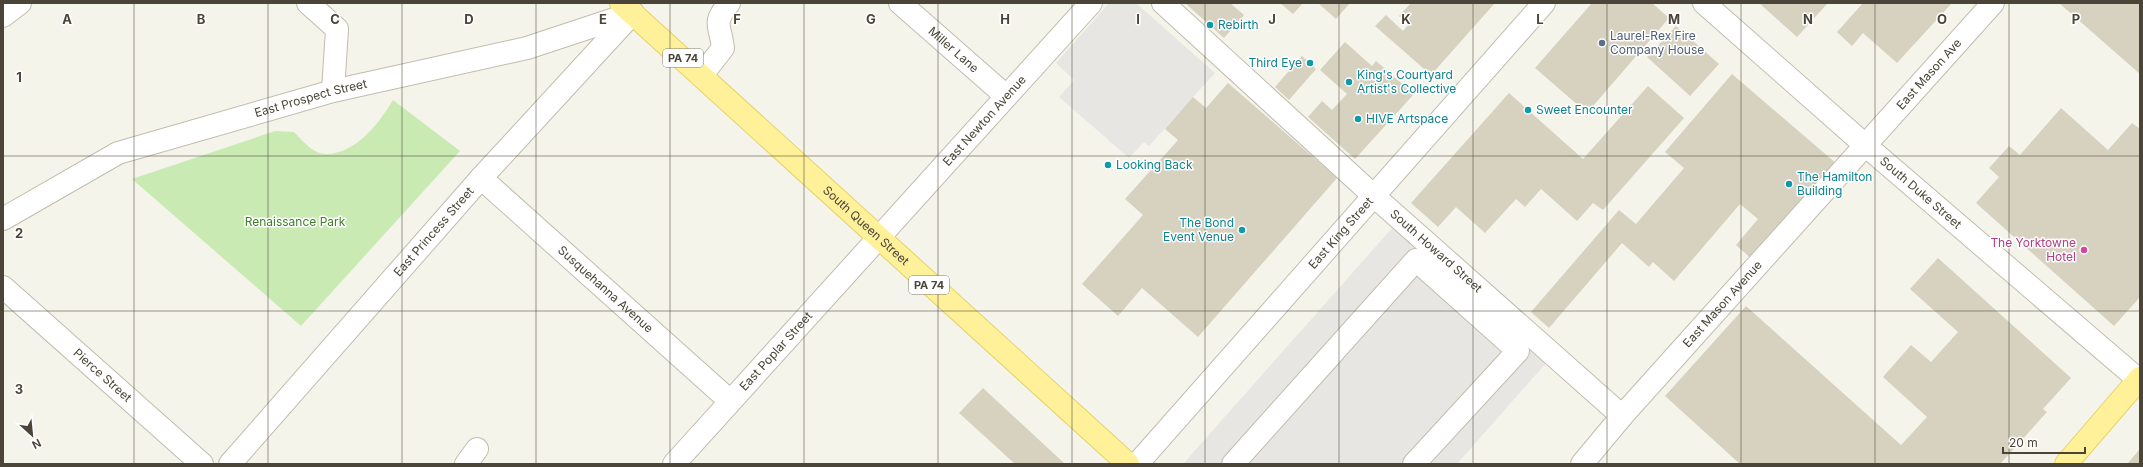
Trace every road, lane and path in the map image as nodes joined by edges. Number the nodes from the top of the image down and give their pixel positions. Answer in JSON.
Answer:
{"nodes":[{"id":1,"x":20,"y":3,"type":"edge"},
{"id":2,"x":308,"y":3,"type":"edge"},
{"id":3,"x":729,"y":3,"type":"edge"},
{"id":4,"x":900,"y":3,"type":"edge"},
{"id":5,"x":1091,"y":3,"type":"edge"},
{"id":6,"x":1163,"y":3,"type":"edge"},
{"id":7,"x":1544,"y":3,"type":"edge"},
{"id":8,"x":1704,"y":3,"type":"edge"},
{"id":9,"x":1993,"y":3,"type":"edge"},
{"id":10,"x":632,"y":6,"type":"edge"},
{"id":11,"x":3,"y":16,"type":"edge"},
{"id":12,"x":702,"y":75,"type":"junction"},
{"id":13,"x":333,"y":92,"type":"junction"},
{"id":14,"x":1006,"y":96,"type":"junction"},
{"id":15,"x":1865,"y":145,"type":"junction"},
{"id":16,"x":481,"y":178,"type":"junction"},
{"id":17,"x":1374,"y":196,"type":"junction"},
{"id":18,"x":3,"y":219,"type":"edge"},
{"id":19,"x":878,"y":238,"type":"junction"},
{"id":20,"x":3,"y":287,"type":"edge"},
{"id":21,"x":2139,"y":379,"type":"edge"},
{"id":22,"x":730,"y":401,"type":"junction"},
{"id":23,"x":1622,"y":416,"type":"junction"},
{"id":24,"x":202,"y":464,"type":"edge"},
{"id":25,"x":230,"y":464,"type":"edge"},
{"id":26,"x":674,"y":464,"type":"edge"},
{"id":27,"x":1128,"y":464,"type":"edge"},
{"id":28,"x":1137,"y":464,"type":"edge"},
{"id":29,"x":1233,"y":464,"type":"edge"},
{"id":30,"x":1414,"y":464,"type":"edge"},
{"id":31,"x":1582,"y":464,"type":"edge"},
{"id":32,"x":2066,"y":464,"type":"edge"}],
"edges":[{"from":1,"to":11,"type":"street"},
{"from":2,"to":13,"type":"street"},
{"from":3,"to":12,"type":"street"},
{"from":4,"to":14,"type":"street","name":"Miller Lane"},
{"from":5,"to":14,"type":"street","name":"East Newton Avenue"},
{"from":6,"to":17,"type":"street","name":"South Howard Street"},
{"from":7,"to":17,"type":"street","name":"East King Street"},
{"from":8,"to":15,"type":"street","name":"South Duke Street"},
{"from":9,"to":15,"type":"street","name":"East Mason Ave"},
{"from":10,"to":12,"type":"main road","name":"South Queen Street","number":"PA 74"},
{"from":10,"to":13,"type":"street","name":"East Prospect Street"},
{"from":10,"to":16,"type":"street","name":"East Princess Street"},
{"from":12,"to":19,"type":"main road","name":"South Queen Street","number":"PA 74"},
{"from":13,"to":18,"type":"street","name":"East Prospect Street"},
{"from":14,"to":19,"type":"street","name":"East Newton Avenue"},
{"from":15,"to":21,"type":"street","name":"South Duke Street"},
{"from":15,"to":23,"type":"street","name":"East Mason Avenue"},
{"from":16,"to":22,"type":"street","name":"Susquehanna Avenue"},
{"from":16,"to":25,"type":"street","name":"East Princess Street"},
{"from":17,"to":23,"type":"street","name":"South Howard Street"},
{"from":17,"to":28,"type":"street","name":"East King Street"},
{"from":19,"to":22,"type":"street","name":"East Poplar Street"},
{"from":19,"to":27,"type":"main road","name":"South Queen Street","number":"PA 74"},
{"from":20,"to":24,"type":"street","name":"Pierce Street"},
{"from":21,"to":32,"type":"main road"},
{"from":22,"to":26,"type":"street","name":"East Poplar Street"},
{"from":23,"to":31,"type":"street","name":"East Mason Avenue"},
{"from":29,"to":30,"type":"street"}]}
